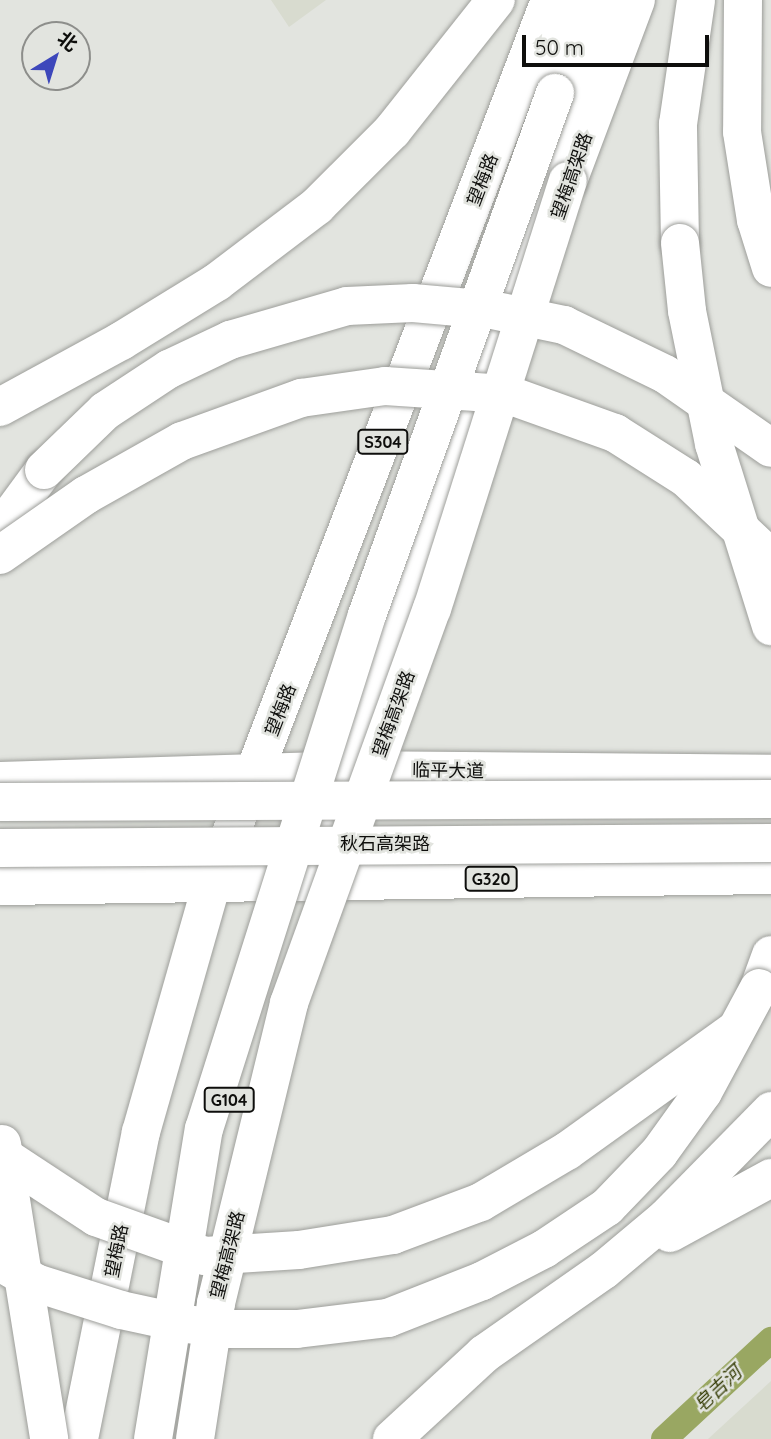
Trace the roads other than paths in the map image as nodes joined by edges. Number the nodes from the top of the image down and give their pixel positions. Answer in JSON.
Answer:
{"nodes":[{"id":1,"x":496,"y":0,"type":"edge"},
{"id":2,"x":550,"y":0,"type":"edge"},
{"id":3,"x":585,"y":0,"type":"edge"},
{"id":4,"x":613,"y":0,"type":"edge"},
{"id":5,"x":636,"y":0,"type":"edge"},
{"id":6,"x":696,"y":0,"type":"edge"},
{"id":7,"x":743,"y":0,"type":"edge"},
{"id":8,"x":771,"y":268,"type":"edge"},
{"id":9,"x":121,"y":341,"type":"junction"},
{"id":10,"x":0,"y":407,"type":"edge"},
{"id":11,"x":0,"y":436,"type":"edge"},
{"id":12,"x":771,"y":448,"type":"edge"},
{"id":13,"x":0,"y":530,"type":"edge"},
{"id":14,"x":0,"y":555,"type":"edge"},
{"id":15,"x":771,"y":558,"type":"edge"},
{"id":16,"x":771,"y":626,"type":"edge"},
{"id":17,"x":346,"y":769,"type":"junction"},
{"id":18,"x":257,"y":774,"type":"junction"},
{"id":19,"x":771,"y":774,"type":"edge"},
{"id":20,"x":0,"y":781,"type":"edge"},
{"id":21,"x":771,"y":799,"type":"edge"},
{"id":22,"x":0,"y":802,"type":"edge"},
{"id":23,"x":771,"y":843,"type":"edge"},
{"id":24,"x":0,"y":848,"type":"edge"},
{"id":25,"x":771,"y":875,"type":"edge"},
{"id":26,"x":294,"y":882,"type":"junction"},
{"id":27,"x":212,"y":883,"type":"junction"},
{"id":28,"x":0,"y":887,"type":"edge"},
{"id":29,"x":771,"y":955,"type":"edge"},
{"id":30,"x":771,"y":1008,"type":"edge"},
{"id":31,"x":771,"y":1111,"type":"edge"},
{"id":32,"x":0,"y":1135,"type":"edge"},
{"id":33,"x":0,"y":1154,"type":"edge"},
{"id":34,"x":771,"y":1178,"type":"edge"},
{"id":35,"x":0,"y":1262,"type":"edge"},
{"id":36,"x":604,"y":1270,"type":"junction"},
{"id":37,"x":49,"y":1439,"type":"edge"},
{"id":38,"x":79,"y":1439,"type":"edge"},
{"id":39,"x":142,"y":1439,"type":"edge"},
{"id":40,"x":153,"y":1439,"type":"edge"},
{"id":41,"x":195,"y":1439,"type":"edge"},
{"id":42,"x":392,"y":1439,"type":"edge"}],
"edges":[{"from":1,"to":9,"type":"main road"},
{"from":2,"to":18,"type":"main road","name":"望梅路","number":"S304"},
{"from":3,"to":40,"type":"main road","bridge":true},
{"from":4,"to":17,"type":"main road"},
{"from":5,"to":41,"type":"main road","name":"望梅高架路","bridge":true},
{"from":6,"to":16,"type":"main road","bridge":true},
{"from":7,"to":8,"type":"main road"},
{"from":9,"to":10,"type":"main road"},
{"from":9,"to":11,"type":"main road"},
{"from":12,"to":13,"type":"main road","bridge":true},
{"from":14,"to":15,"type":"main road","bridge":true},
{"from":17,"to":18,"type":"main road","name":"临平大道"},
{"from":17,"to":19,"type":"main road","name":"临平大道"},
{"from":17,"to":26,"type":"main road","number":"G104"},
{"from":18,"to":20,"type":"main road","name":"临平大道"},
{"from":18,"to":27,"type":"main road","name":"望梅路","number":"S304"},
{"from":21,"to":22,"type":"main road","bridge":true},
{"from":23,"to":24,"type":"main road","name":"秋石高架路","bridge":true},
{"from":25,"to":26,"type":"main road","number":"G320"},
{"from":26,"to":27,"type":"main road","number":"G320"},
{"from":26,"to":39,"type":"main road","number":"G104"},
{"from":27,"to":28,"type":"main road"},
{"from":27,"to":38,"type":"main road","name":"望梅路"},
{"from":29,"to":35,"type":"main road","bridge":true},
{"from":30,"to":33,"type":"main road","bridge":true},
{"from":31,"to":36,"type":"main road"},
{"from":32,"to":37,"type":"main road","bridge":true},
{"from":34,"to":36,"type":"main road"},
{"from":36,"to":42,"type":"main road"}]}
